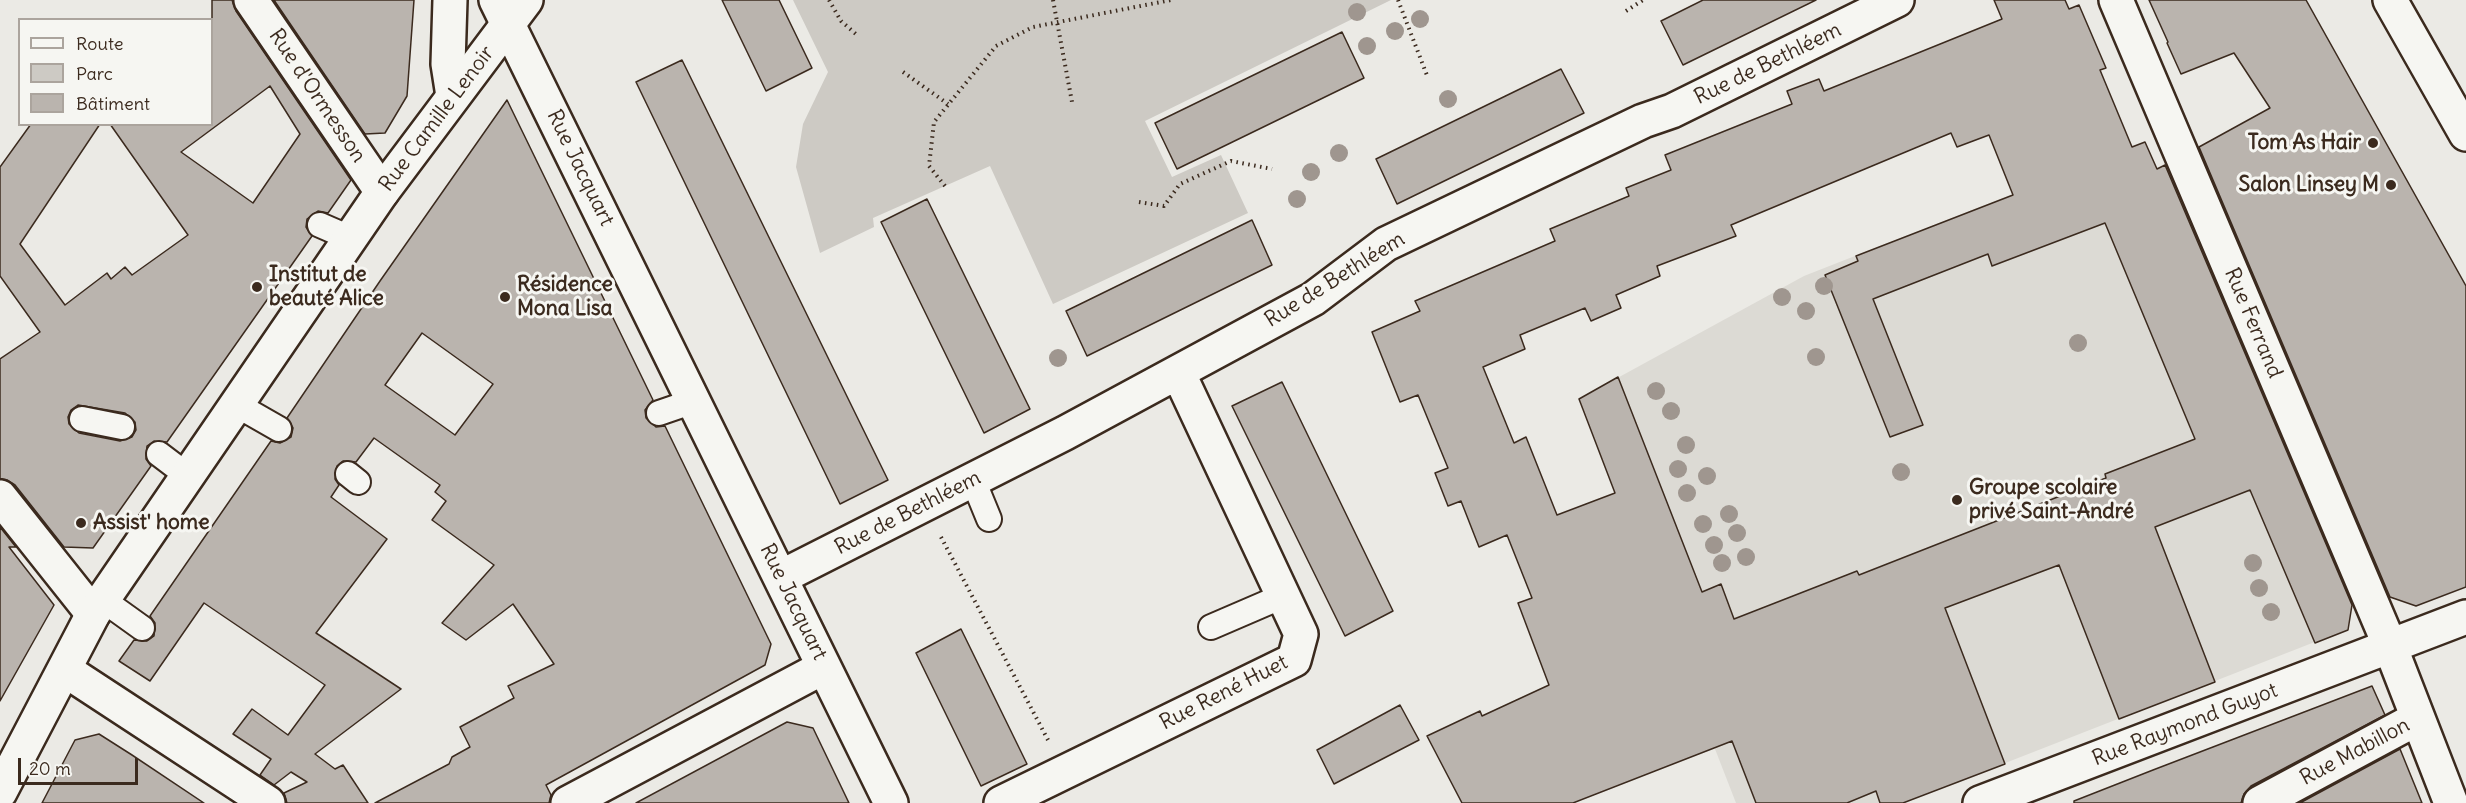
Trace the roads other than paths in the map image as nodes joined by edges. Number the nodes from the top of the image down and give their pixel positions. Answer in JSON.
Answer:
{"nodes":[{"id":1,"x":251,"y":0,"type":"edge"},
{"id":2,"x":450,"y":0,"type":"edge"},
{"id":3,"x":1897,"y":0,"type":"edge"},
{"id":4,"x":2115,"y":0,"type":"edge"},
{"id":5,"x":2390,"y":0,"type":"edge"},
{"id":6,"x":511,"y":8,"type":"edge"},
{"id":7,"x":453,"y":96,"type":"junction"},
{"id":8,"x":2466,"y":134,"type":"edge"},
{"id":9,"x":382,"y":192,"type":"junction"},
{"id":10,"x":320,"y":225,"type":"dead end"},
{"id":11,"x":350,"y":238,"type":"junction"},
{"id":12,"x":1178,"y":372,"type":"junction"},
{"id":13,"x":694,"y":401,"type":"junction"},
{"id":14,"x":237,"y":405,"type":"junction"},
{"id":15,"x":659,"y":413,"type":"dead end"},
{"id":16,"x":82,"y":419,"type":"dead end"},
{"id":17,"x":122,"y":427,"type":"dead end"},
{"id":18,"x":279,"y":429,"type":"dead end"},
{"id":19,"x":159,"y":453,"type":"dead end"},
{"id":20,"x":188,"y":476,"type":"junction"},
{"id":21,"x":973,"y":480,"type":"junction"},
{"id":22,"x":0,"y":497,"type":"edge"},
{"id":23,"x":989,"y":519,"type":"dead end"},
{"id":24,"x":780,"y":578,"type":"junction"},
{"id":25,"x":1283,"y":596,"type":"junction"},
{"id":26,"x":98,"y":607,"type":"junction"},
{"id":27,"x":2466,"y":617,"type":"edge"},
{"id":28,"x":1211,"y":627,"type":"dead end"},
{"id":29,"x":142,"y":628,"type":"dead end"},
{"id":30,"x":2390,"y":646,"type":"junction"},
{"id":31,"x":824,"y":667,"type":"junction"},
{"id":32,"x":65,"y":670,"type":"junction"},
{"id":33,"x":2418,"y":718,"type":"junction"},
{"id":34,"x":0,"y":792,"type":"edge"},
{"id":35,"x":268,"y":803,"type":"edge"},
{"id":36,"x":568,"y":803,"type":"edge"},
{"id":37,"x":891,"y":803,"type":"edge"},
{"id":38,"x":1001,"y":803,"type":"edge"},
{"id":39,"x":1980,"y":803,"type":"edge"},
{"id":40,"x":2260,"y":803,"type":"edge"},
{"id":41,"x":2451,"y":803,"type":"edge"}],
"edges":[{"from":1,"to":9,"type":"street","name":"Rue d'Ormesson"},
{"from":2,"to":7,"type":"street"},
{"from":3,"to":12,"type":"street","name":"Rue de Bethléem"},
{"from":4,"to":30,"type":"street","name":"Rue Ferrand"},
{"from":5,"to":8,"type":"street"},
{"from":6,"to":7,"type":"street","name":"Rue Camille Lenoir"},
{"from":6,"to":13,"type":"street","name":"Rue Jacquart"},
{"from":7,"to":9,"type":"street","name":"Rue Camille Lenoir"},
{"from":9,"to":11,"type":"street","name":"Rue Camille Lenoir"},
{"from":10,"to":11,"type":"lane"},
{"from":11,"to":14,"type":"street","name":"Rue Camille Lenoir"},
{"from":12,"to":21,"type":"street","name":"Rue de Bethléem"},
{"from":12,"to":25,"type":"street","name":"Rue René Huet"},
{"from":13,"to":15,"type":"lane"},
{"from":13,"to":24,"type":"street","name":"Rue Jacquart"},
{"from":14,"to":18,"type":"lane"},
{"from":14,"to":20,"type":"street","name":"Rue Camille Lenoir"},
{"from":16,"to":17,"type":"lane"},
{"from":19,"to":20,"type":"lane"},
{"from":20,"to":26,"type":"street","name":"Rue Camille Lenoir"},
{"from":21,"to":23,"type":"lane"},
{"from":21,"to":24,"type":"street","name":"Rue de Bethléem"},
{"from":22,"to":26,"type":"street"},
{"from":24,"to":31,"type":"street","name":"Rue Jacquart"},
{"from":25,"to":28,"type":"lane"},
{"from":25,"to":38,"type":"street","name":"Rue René Huet"},
{"from":26,"to":29,"type":"lane"},
{"from":26,"to":32,"type":"street","name":"Rue Camille Lenoir"},
{"from":27,"to":30,"type":"street","name":"Rue Raymond Guyot"},
{"from":30,"to":33,"type":"street","name":"Rue Ferrand"},
{"from":30,"to":39,"type":"street","name":"Rue Raymond Guyot"},
{"from":31,"to":36,"type":"street"},
{"from":31,"to":37,"type":"street","name":"Rue Jacquart"},
{"from":32,"to":34,"type":"street","name":"Rue Camille Lenoir"},
{"from":32,"to":35,"type":"street"},
{"from":33,"to":40,"type":"street","name":"Rue Mabillon"},
{"from":33,"to":41,"type":"street","name":"Rue Ferrand"}]}
